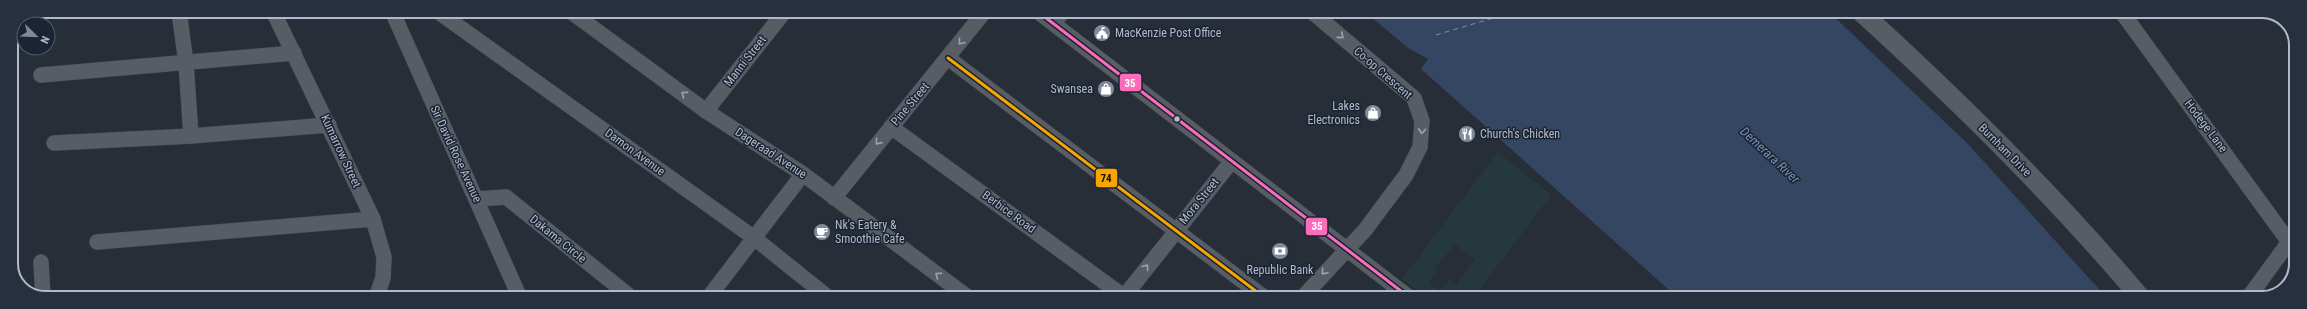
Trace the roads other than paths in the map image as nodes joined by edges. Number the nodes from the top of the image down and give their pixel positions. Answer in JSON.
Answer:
{"nodes":[{"id":1,"x":180,"y":18,"type":"edge"},
{"id":2,"x":276,"y":18,"type":"edge"},
{"id":3,"x":395,"y":18,"type":"edge"},
{"id":4,"x":447,"y":18,"type":"edge"},
{"id":5,"x":589,"y":18,"type":"edge"},
{"id":6,"x":779,"y":18,"type":"edge"},
{"id":7,"x":979,"y":18,"type":"edge"},
{"id":8,"x":1046,"y":18,"type":"edge"},
{"id":9,"x":1058,"y":18,"type":"edge"},
{"id":10,"x":1319,"y":18,"type":"edge"},
{"id":11,"x":1868,"y":18,"type":"edge"},
{"id":12,"x":2126,"y":18,"type":"edge"},
{"id":13,"x":1053,"y":23,"type":"junction"},
{"id":14,"x":294,"y":53,"type":"junction"},
{"id":15,"x":948,"y":58,"type":"junction"},
{"id":16,"x":186,"y":63,"type":"junction"},
{"id":17,"x":41,"y":75,"type":"dead end"},
{"id":18,"x":706,"y":111,"type":"junction"},
{"id":19,"x":329,"y":125,"type":"junction"},
{"id":20,"x":891,"y":127,"type":"junction"},
{"id":21,"x":191,"y":136,"type":"junction"},
{"id":22,"x":54,"y":143,"type":"dead end"},
{"id":23,"x":1232,"y":161,"type":"junction"},
{"id":24,"x":803,"y":174,"type":"junction"},
{"id":25,"x":834,"y":198,"type":"junction"},
{"id":26,"x":478,"y":199,"type":"junction"},
{"id":27,"x":373,"y":219,"type":"junction"},
{"id":28,"x":1175,"y":230,"type":"junction"},
{"id":29,"x":2289,"y":236,"type":"edge"},
{"id":30,"x":753,"y":237,"type":"junction"},
{"id":31,"x":97,"y":242,"type":"dead end"},
{"id":32,"x":2289,"y":244,"type":"edge"},
{"id":33,"x":1347,"y":248,"type":"junction"},
{"id":34,"x":41,"y":262,"type":"dead end"},
{"id":35,"x":43,"y":291,"type":"edge"},
{"id":36,"x":378,"y":291,"type":"edge"},
{"id":37,"x":517,"y":291,"type":"edge"},
{"id":38,"x":623,"y":291,"type":"edge"},
{"id":39,"x":713,"y":291,"type":"edge"},
{"id":40,"x":820,"y":291,"type":"edge"},
{"id":41,"x":955,"y":291,"type":"edge"},
{"id":42,"x":1116,"y":291,"type":"edge"},
{"id":43,"x":1129,"y":291,"type":"edge"},
{"id":44,"x":1256,"y":291,"type":"edge"},
{"id":45,"x":1308,"y":291,"type":"edge"},
{"id":46,"x":1401,"y":291,"type":"edge"},
{"id":47,"x":2136,"y":291,"type":"edge"},
{"id":48,"x":2253,"y":291,"type":"edge"}],
"edges":[{"from":1,"to":16,"type":"street"},
{"from":2,"to":14,"type":"street","name":"Kumarrow Street"},
{"from":3,"to":26,"type":"street","name":"Sir David Rose Avenue"},
{"from":4,"to":30,"type":"street","name":"Damon Avenue"},
{"from":18,"to":5,"type":"street","name":"Dageraad Avenue","one_way":true},
{"from":6,"to":18,"type":"street","name":"Manni Street"},
{"from":7,"to":15,"type":"street","name":"Pine Street","one_way":true},
{"from":8,"to":13,"type":"street"},
{"from":9,"to":13,"type":"street"},
{"from":10,"to":33,"type":"street","name":"Co-op Crescent","one_way":true},
{"from":11,"to":47,"type":"street","name":"Burnham Drive"},
{"from":12,"to":29,"type":"street","name":"Hodege Lane"},
{"from":13,"to":23,"type":"street"},
{"from":14,"to":16,"type":"street"},
{"from":14,"to":19,"type":"street","name":"Kumarrow Street"},
{"from":15,"to":20,"type":"street","name":"Pine Street"},
{"from":15,"to":28,"type":"street"},
{"from":16,"to":17,"type":"street"},
{"from":16,"to":21,"type":"street"},
{"from":18,"to":24,"type":"street","name":"Dageraad Avenue"},
{"from":19,"to":21,"type":"street"},
{"from":19,"to":27,"type":"street","name":"Kumarrow Street"},
{"from":20,"to":25,"type":"street","name":"Pine Street","one_way":true},
{"from":20,"to":42,"type":"street","name":"Berbice Road"},
{"from":21,"to":22,"type":"street"},
{"from":23,"to":28,"type":"street","name":"Mora Street"},
{"from":23,"to":33,"type":"street"},
{"from":24,"to":25,"type":"street","name":"Dageraad Avenue"},
{"from":24,"to":30,"type":"street"},
{"from":41,"to":25,"type":"street","name":"Dageraad Avenue","one_way":true},
{"from":26,"to":37,"type":"street","name":"Sir David Rose Avenue"},
{"from":26,"to":38,"type":"street","name":"Dakama Circle"},
{"from":27,"to":31,"type":"street"},
{"from":27,"to":36,"type":"street","name":"Kumarrow Street"},
{"from":43,"to":28,"type":"street","name":"Mora Street","one_way":true},
{"from":28,"to":44,"type":"street"},
{"from":30,"to":39,"type":"street"},
{"from":30,"to":40,"type":"street","name":"Damon Avenue"},
{"from":32,"to":48,"type":"street"},
{"from":33,"to":45,"type":"street","name":"Co-op Crescent","one_way":true},
{"from":33,"to":46,"type":"street"},
{"from":34,"to":35,"type":"street"}]}
